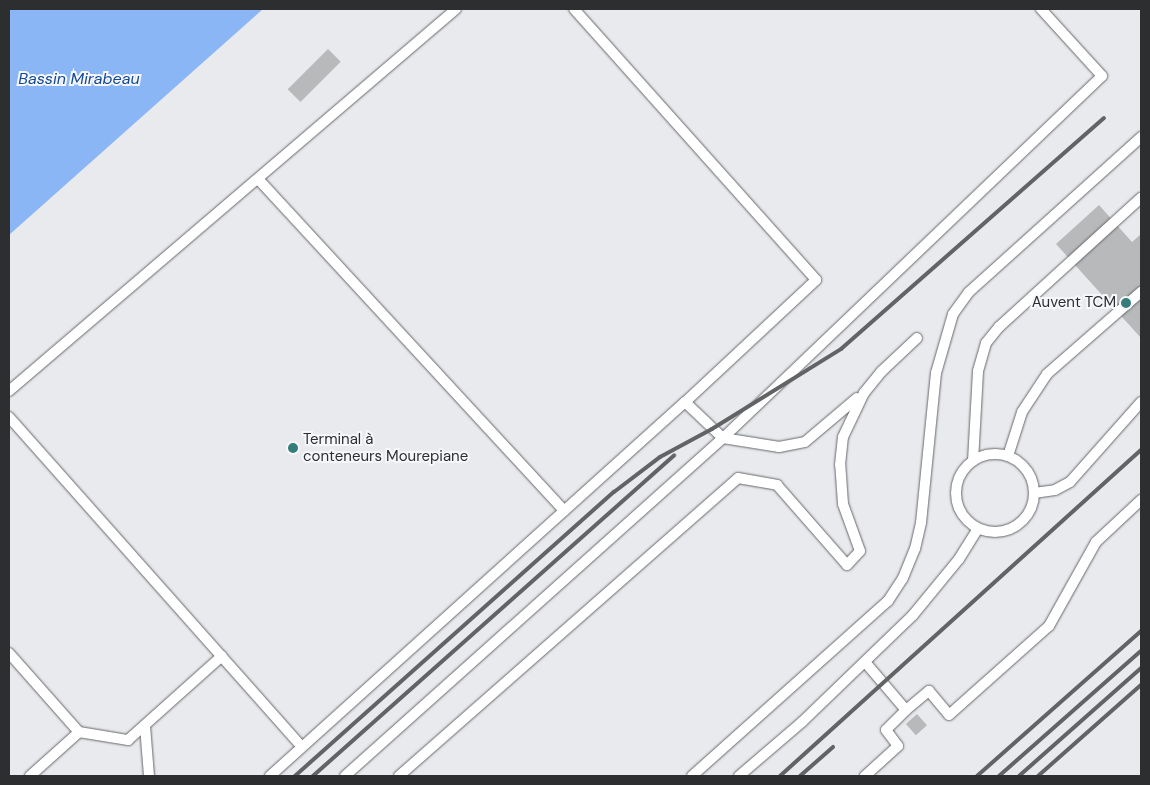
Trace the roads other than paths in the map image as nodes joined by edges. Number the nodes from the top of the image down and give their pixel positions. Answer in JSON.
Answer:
{"nodes":[{"id":1,"x":456,"y":9,"type":"edge"},
{"id":2,"x":574,"y":9,"type":"edge"},
{"id":3,"x":1041,"y":9,"type":"edge"},
{"id":4,"x":1141,"y":137,"type":"edge"},
{"id":5,"x":259,"y":180,"type":"junction"},
{"id":6,"x":1141,"y":198,"type":"edge"},
{"id":7,"x":1141,"y":292,"type":"edge"},
{"id":8,"x":917,"y":338,"type":"dead end"},
{"id":9,"x":9,"y":391,"type":"edge"},
{"id":10,"x":864,"y":393,"type":"junction"},
{"id":11,"x":685,"y":402,"type":"junction"},
{"id":12,"x":1141,"y":402,"type":"edge"},
{"id":13,"x":9,"y":417,"type":"edge"},
{"id":14,"x":723,"y":438,"type":"junction"},
{"id":15,"x":1008,"y":456,"type":"junction"},
{"id":16,"x":973,"y":460,"type":"junction"},
{"id":17,"x":1034,"y":493,"type":"junction"},
{"id":18,"x":1141,"y":500,"type":"edge"},
{"id":19,"x":564,"y":512,"type":"junction"},
{"id":20,"x":978,"y":528,"type":"junction"},
{"id":21,"x":9,"y":653,"type":"edge"},
{"id":22,"x":222,"y":656,"type":"junction"},
{"id":23,"x":865,"y":662,"type":"junction"},
{"id":24,"x":906,"y":710,"type":"junction"},
{"id":25,"x":145,"y":726,"type":"junction"},
{"id":26,"x":79,"y":732,"type":"junction"},
{"id":27,"x":302,"y":747,"type":"junction"},
{"id":28,"x":30,"y":776,"type":"edge"},
{"id":29,"x":149,"y":776,"type":"edge"},
{"id":30,"x":270,"y":776,"type":"edge"},
{"id":31,"x":345,"y":776,"type":"edge"},
{"id":32,"x":399,"y":776,"type":"edge"},
{"id":33,"x":692,"y":776,"type":"edge"},
{"id":34,"x":739,"y":776,"type":"edge"},
{"id":35,"x":865,"y":776,"type":"edge"}],
"edges":[{"from":1,"to":5,"type":"lane"},
{"from":2,"to":11,"type":"lane"},
{"from":3,"to":14,"type":"lane"},
{"from":4,"to":33,"type":"lane"},
{"from":5,"to":9,"type":"lane"},
{"from":5,"to":19,"type":"lane"},
{"from":6,"to":16,"type":"lane"},
{"from":7,"to":15,"type":"lane"},
{"from":8,"to":10,"type":"lane"},
{"from":10,"to":14,"type":"lane"},
{"from":10,"to":32,"type":"lane"},
{"from":11,"to":14,"type":"lane"},
{"from":11,"to":19,"type":"lane"},
{"from":12,"to":17,"type":"lane"},
{"from":13,"to":22,"type":"lane"},
{"from":14,"to":31,"type":"lane"},
{"from":15,"to":16,"type":"lane"},
{"from":15,"to":17,"type":"lane"},
{"from":16,"to":20,"type":"lane"},
{"from":17,"to":20,"type":"lane"},
{"from":18,"to":24,"type":"lane"},
{"from":19,"to":27,"type":"lane"},
{"from":20,"to":23,"type":"lane"},
{"from":21,"to":26,"type":"lane"},
{"from":22,"to":25,"type":"lane"},
{"from":22,"to":27,"type":"lane"},
{"from":23,"to":24,"type":"lane"},
{"from":23,"to":34,"type":"lane"},
{"from":24,"to":35,"type":"lane"},
{"from":25,"to":26,"type":"lane"},
{"from":25,"to":29,"type":"lane"},
{"from":26,"to":28,"type":"lane"},
{"from":27,"to":30,"type":"lane"}]}
